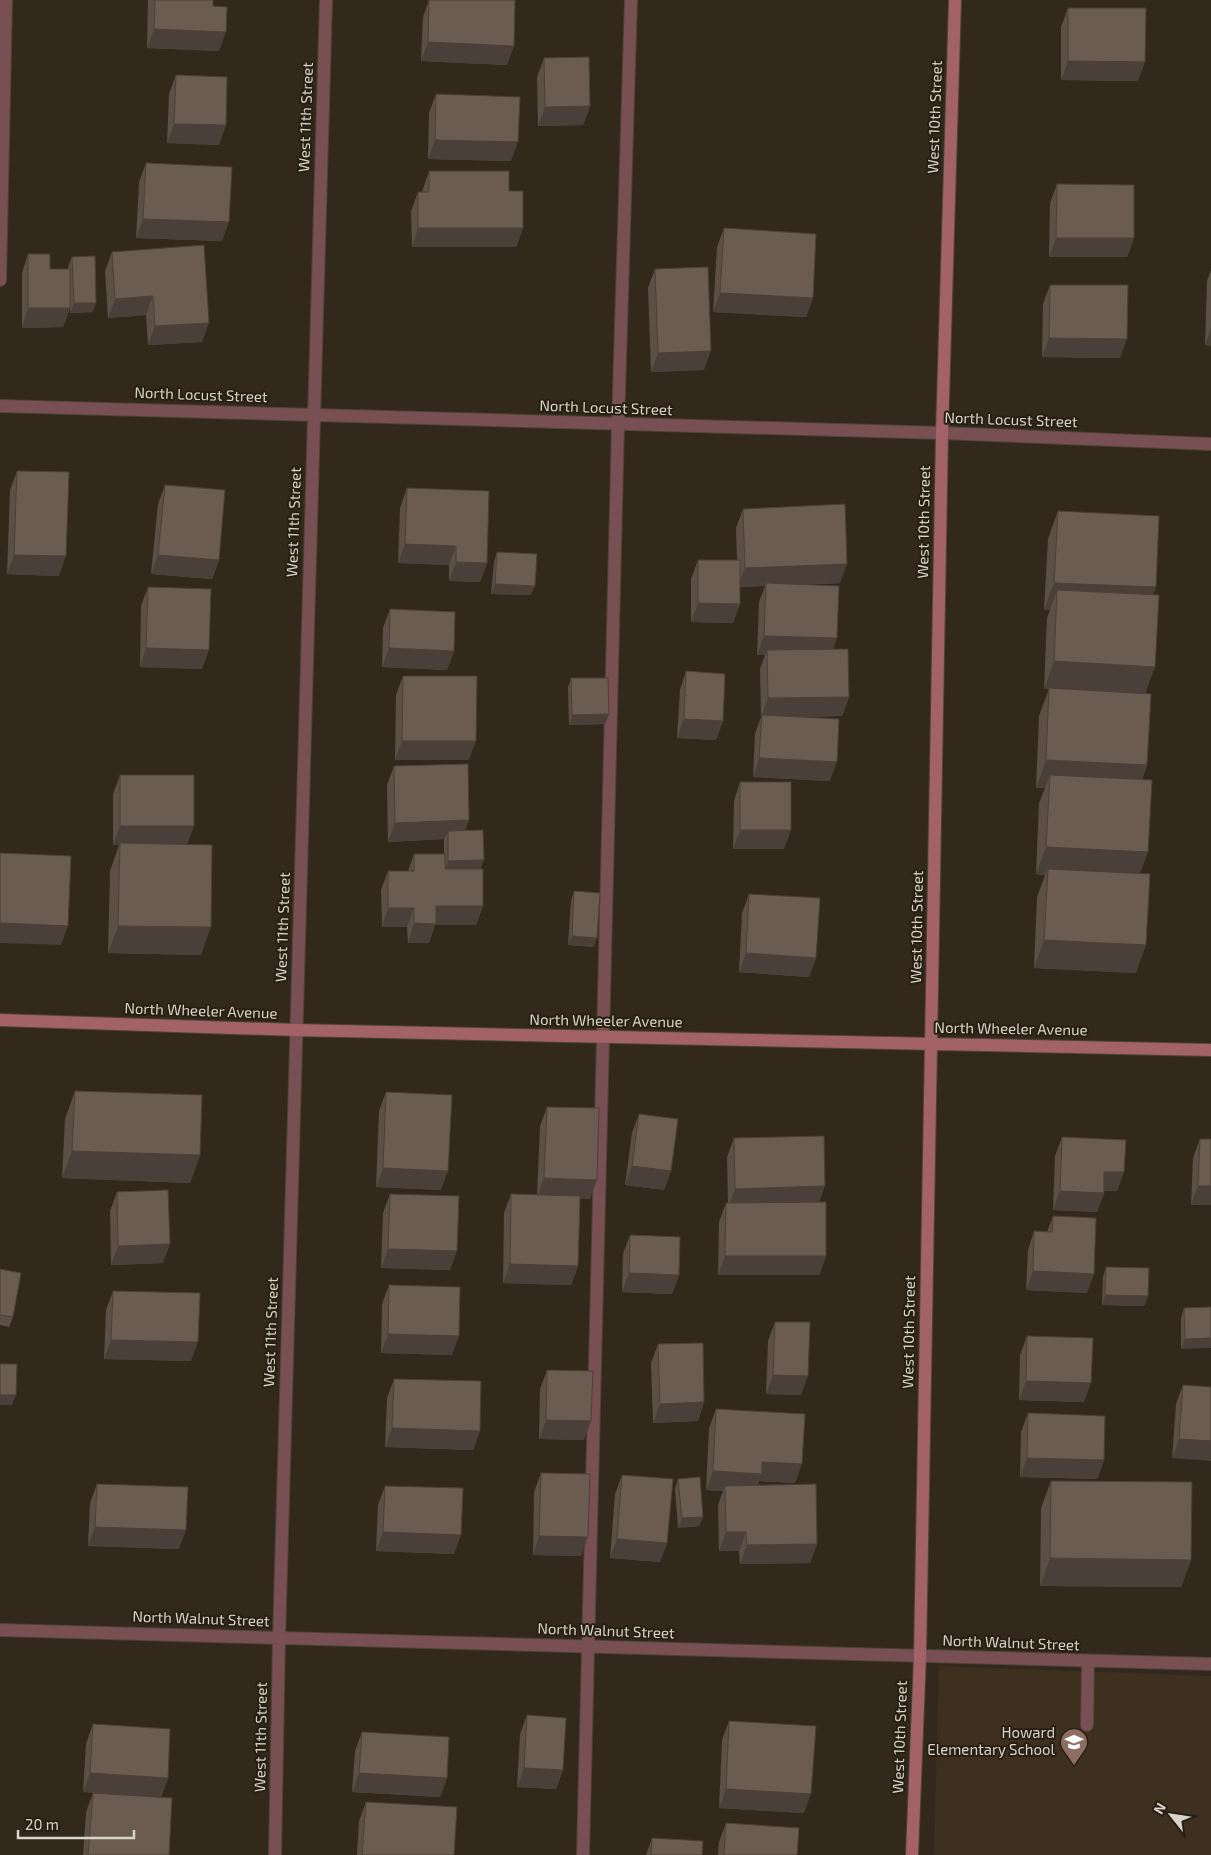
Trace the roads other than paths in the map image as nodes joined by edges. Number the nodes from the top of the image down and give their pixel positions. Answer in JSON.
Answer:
{"nodes":[{"id":1,"x":6,"y":0,"type":"edge"},
{"id":2,"x":326,"y":0,"type":"edge"},
{"id":3,"x":630,"y":0,"type":"edge"},
{"id":4,"x":955,"y":0,"type":"edge"},
{"id":5,"x":0,"y":280,"type":"edge"},
{"id":6,"x":0,"y":406,"type":"edge"},
{"id":7,"x":313,"y":415,"type":"junction"},
{"id":8,"x":618,"y":424,"type":"junction"},
{"id":9,"x":942,"y":433,"type":"junction"},
{"id":10,"x":1211,"y":444,"type":"edge"},
{"id":11,"x":0,"y":1020,"type":"edge"},
{"id":12,"x":296,"y":1030,"type":"junction"},
{"id":13,"x":603,"y":1037,"type":"junction"},
{"id":14,"x":931,"y":1044,"type":"junction"},
{"id":15,"x":1211,"y":1050,"type":"edge"},
{"id":16,"x":0,"y":1630,"type":"edge"},
{"id":17,"x":279,"y":1638,"type":"junction"},
{"id":18,"x":588,"y":1647,"type":"junction"},
{"id":19,"x":920,"y":1656,"type":"junction"},
{"id":20,"x":1088,"y":1661,"type":"junction"},
{"id":21,"x":1211,"y":1664,"type":"edge"},
{"id":22,"x":1087,"y":1725,"type":"dead end"},
{"id":23,"x":275,"y":1855,"type":"edge"},
{"id":24,"x":582,"y":1855,"type":"edge"},
{"id":25,"x":912,"y":1855,"type":"edge"}],
"edges":[{"from":1,"to":5,"type":"street"},
{"from":2,"to":7,"type":"street","name":"West 11th Street"},
{"from":3,"to":8,"type":"street"},
{"from":4,"to":9,"type":"street","name":"West 10th Street"},
{"from":6,"to":7,"type":"street","name":"North Locust Street"},
{"from":7,"to":8,"type":"street","name":"North Locust Street"},
{"from":7,"to":12,"type":"street","name":"West 11th Street"},
{"from":8,"to":9,"type":"street","name":"North Locust Street"},
{"from":8,"to":13,"type":"street"},
{"from":9,"to":10,"type":"street","name":"North Locust Street"},
{"from":9,"to":14,"type":"street","name":"West 10th Street"},
{"from":11,"to":12,"type":"street","name":"North Wheeler Avenue"},
{"from":12,"to":13,"type":"street","name":"North Wheeler Avenue"},
{"from":12,"to":17,"type":"street","name":"West 11th Street"},
{"from":13,"to":14,"type":"street","name":"North Wheeler Avenue"},
{"from":13,"to":18,"type":"street"},
{"from":14,"to":15,"type":"street","name":"North Wheeler Avenue"},
{"from":14,"to":19,"type":"street","name":"West 10th Street"},
{"from":16,"to":17,"type":"street","name":"North Walnut Street"},
{"from":17,"to":18,"type":"street","name":"North Walnut Street"},
{"from":17,"to":23,"type":"street","name":"West 11th Street"},
{"from":18,"to":19,"type":"street","name":"North Walnut Street"},
{"from":18,"to":24,"type":"street"},
{"from":19,"to":20,"type":"street","name":"North Walnut Street"},
{"from":19,"to":25,"type":"street","name":"West 10th Street"},
{"from":20,"to":21,"type":"street","name":"North Walnut Street"},
{"from":20,"to":22,"type":"street"}]}
